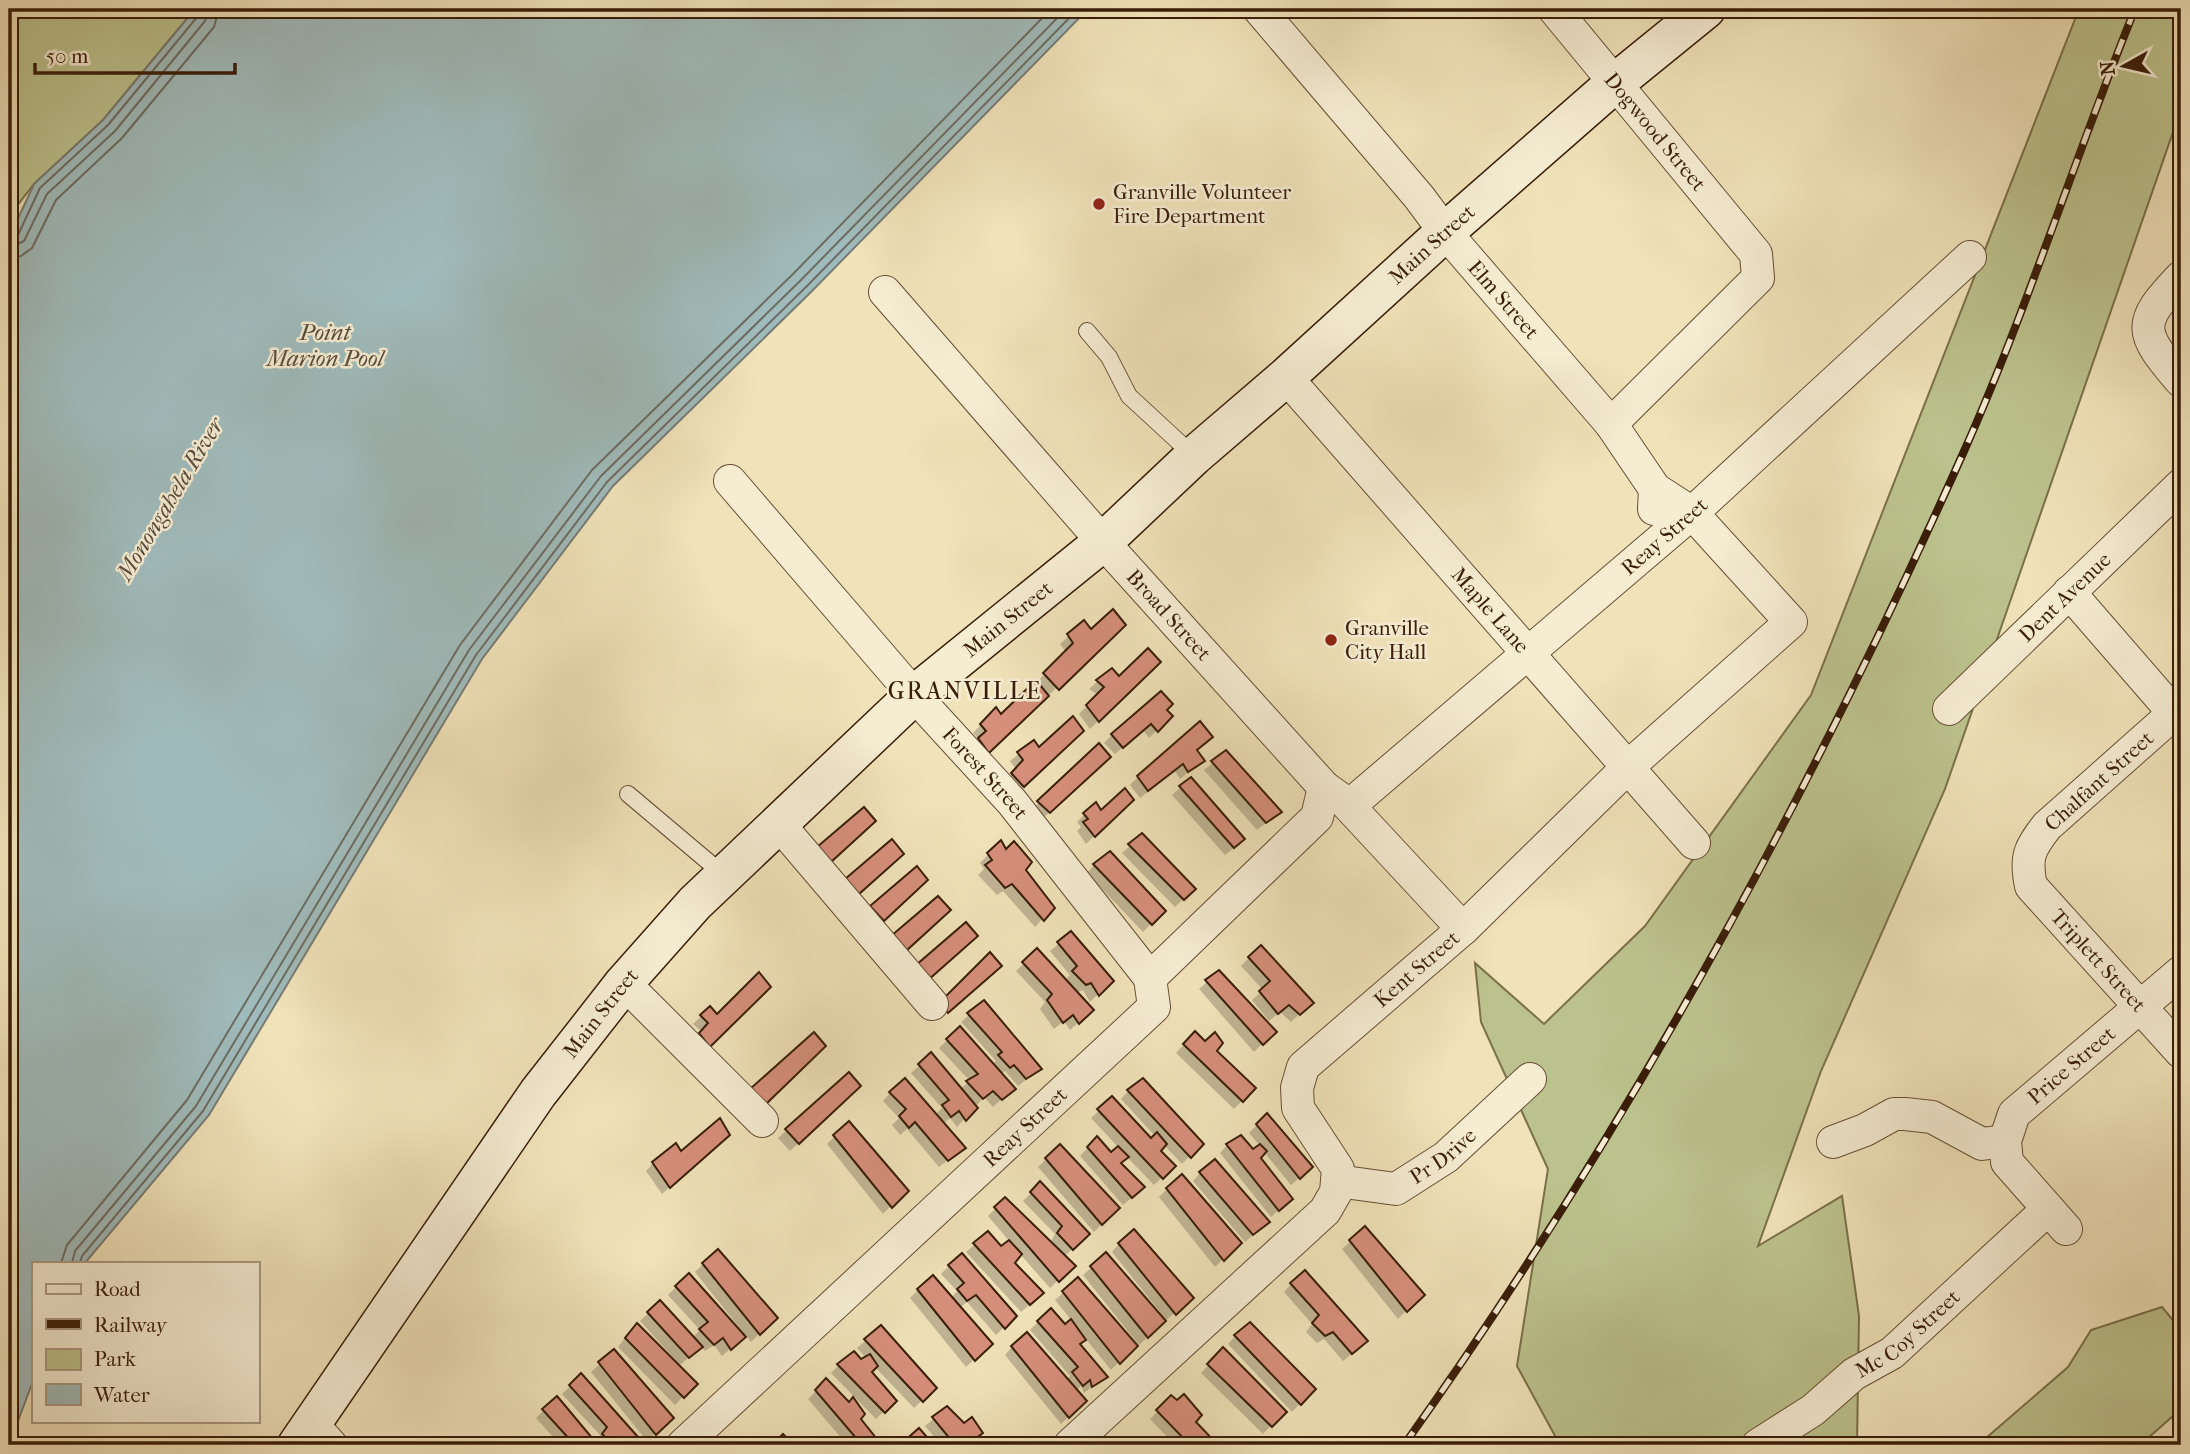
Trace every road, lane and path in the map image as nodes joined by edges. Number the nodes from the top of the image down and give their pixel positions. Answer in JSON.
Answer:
{"nodes":[{"id":1,"x":1259,"y":9,"type":"edge"},
{"id":2,"x":1554,"y":9,"type":"edge"},
{"id":3,"x":1706,"y":9,"type":"edge"},
{"id":4,"x":1615,"y":83,"type":"junction"},
{"id":5,"x":1445,"y":232,"type":"junction"},
{"id":6,"x":1970,"y":257,"type":"dead end"},
{"id":7,"x":2181,"y":277,"type":"edge"},
{"id":8,"x":885,"y":292,"type":"dead end"},
{"id":9,"x":1087,"y":331,"type":"dead end"},
{"id":10,"x":1286,"y":377,"type":"junction"},
{"id":11,"x":2181,"y":381,"type":"edge"},
{"id":12,"x":1611,"y":424,"type":"junction"},
{"id":13,"x":1194,"y":456,"type":"junction"},
{"id":14,"x":730,"y":481,"type":"dead end"},
{"id":15,"x":2181,"y":485,"type":"edge"},
{"id":16,"x":1655,"y":489,"type":"junction"},
{"id":17,"x":1692,"y":513,"type":"junction"},
{"id":18,"x":1103,"y":542,"type":"junction"},
{"id":19,"x":1654,"y":544,"type":"junction"},
{"id":20,"x":2069,"y":592,"type":"junction"},
{"id":21,"x":1530,"y":654,"type":"junction"},
{"id":22,"x":914,"y":695,"type":"junction"},
{"id":23,"x":1949,"y":709,"type":"dead end"},
{"id":24,"x":2179,"y":714,"type":"edge"},
{"id":25,"x":1629,"y":766,"type":"junction"},
{"id":26,"x":1324,"y":787,"type":"junction"},
{"id":27,"x":628,"y":794,"type":"dead end"},
{"id":28,"x":1349,"y":806,"type":"junction"},
{"id":29,"x":778,"y":822,"type":"junction"},
{"id":30,"x":1694,"y":843,"type":"dead end"},
{"id":31,"x":2026,"y":863,"type":"joint"},
{"id":32,"x":724,"y":875,"type":"junction"},
{"id":33,"x":1463,"y":929,"type":"junction"},
{"id":34,"x":2181,"y":972,"type":"edge"},
{"id":35,"x":1150,"y":978,"type":"junction"},
{"id":36,"x":624,"y":983,"type":"junction"},
{"id":37,"x":932,"y":1004,"type":"dead end"},
{"id":38,"x":2141,"y":1008,"type":"junction"},
{"id":39,"x":2181,"y":1052,"type":"edge"},
{"id":40,"x":1530,"y":1079,"type":"dead end"},
{"id":41,"x":762,"y":1121,"type":"dead end"},
{"id":42,"x":2005,"y":1141,"type":"junction"},
{"id":43,"x":1833,"y":1142,"type":"dead end"},
{"id":44,"x":1337,"y":1181,"type":"junction"},
{"id":45,"x":313,"y":1438,"type":"edge"},
{"id":46,"x":683,"y":1445,"type":"edge"},
{"id":47,"x":1070,"y":1445,"type":"edge"},
{"id":48,"x":1758,"y":1445,"type":"edge"}],
"edges":[{"from":1,"to":5,"type":"street","name":"Elm Street"},
{"from":2,"to":4,"type":"street","name":"Dogwood Street"},
{"from":3,"to":4,"type":"main road","name":"Main Street"},
{"from":4,"to":5,"type":"main road","name":"Main Street"},
{"from":4,"to":12,"type":"street","name":"Dogwood Street"},
{"from":5,"to":10,"type":"main road","name":"Main Street"},
{"from":5,"to":12,"type":"street","name":"Elm Street"},
{"from":6,"to":17,"type":"street","name":"Reay Street"},
{"from":7,"to":11,"type":"street"},
{"from":8,"to":18,"type":"street","name":"Broad Street"},
{"from":9,"to":13,"type":"lane"},
{"from":10,"to":13,"type":"main road","name":"Main Street"},
{"from":10,"to":21,"type":"street","name":"Maple Lane"},
{"from":12,"to":16,"type":"street","name":"Elm Street"},
{"from":13,"to":18,"type":"main road","name":"Main Street"},
{"from":14,"to":22,"type":"street","name":"Forest Street"},
{"from":15,"to":20,"type":"street","name":"Dent Avenue"},
{"from":16,"to":17,"type":"street"},
{"from":16,"to":19,"type":"street"},
{"from":17,"to":19,"type":"street","name":"Reay Street"},
{"from":17,"to":25,"type":"street","name":"Kent Street"},
{"from":18,"to":22,"type":"main road","name":"Main Street"},
{"from":18,"to":26,"type":"street","name":"Broad Street"},
{"from":19,"to":21,"type":"street","name":"Reay Street"},
{"from":20,"to":23,"type":"street","name":"Dent Avenue"},
{"from":20,"to":24,"type":"street"},
{"from":21,"to":25,"type":"street","name":"Maple Lane"},
{"from":21,"to":28,"type":"street","name":"Reay Street"},
{"from":22,"to":29,"type":"main road","name":"Main Street"},
{"from":22,"to":35,"type":"street","name":"Forest Street"},
{"from":24,"to":31,"type":"street","name":"Chalfant Street"},
{"from":25,"to":30,"type":"street","name":"Maple Lane"},
{"from":25,"to":33,"type":"street","name":"Kent Street"},
{"from":26,"to":28,"type":"street","name":"Broad Street"},
{"from":26,"to":35,"type":"street"},
{"from":27,"to":32,"type":"lane"},
{"from":28,"to":33,"type":"street","name":"Broad Street"},
{"from":29,"to":32,"type":"main road","name":"Main Street"},
{"from":29,"to":37,"type":"street"},
{"from":31,"to":38,"type":"street","name":"Triplett Street"},
{"from":32,"to":36,"type":"main road","name":"Main Street"},
{"from":33,"to":44,"type":"street","name":"Kent Street"},
{"from":34,"to":38,"type":"street","name":"Price Street"},
{"from":35,"to":46,"type":"street","name":"Reay Street"},
{"from":36,"to":41,"type":"street"},
{"from":36,"to":45,"type":"main road","name":"Main Street"},
{"from":38,"to":39,"type":"street","name":"Triplett Street"},
{"from":38,"to":42,"type":"street","name":"Price Street"},
{"from":40,"to":44,"type":"street","name":"Pr Drive"},
{"from":42,"to":43,"type":"street"},
{"from":42,"to":48,"type":"street","name":"Mc Coy Street"},
{"from":44,"to":47,"type":"street"}]}
